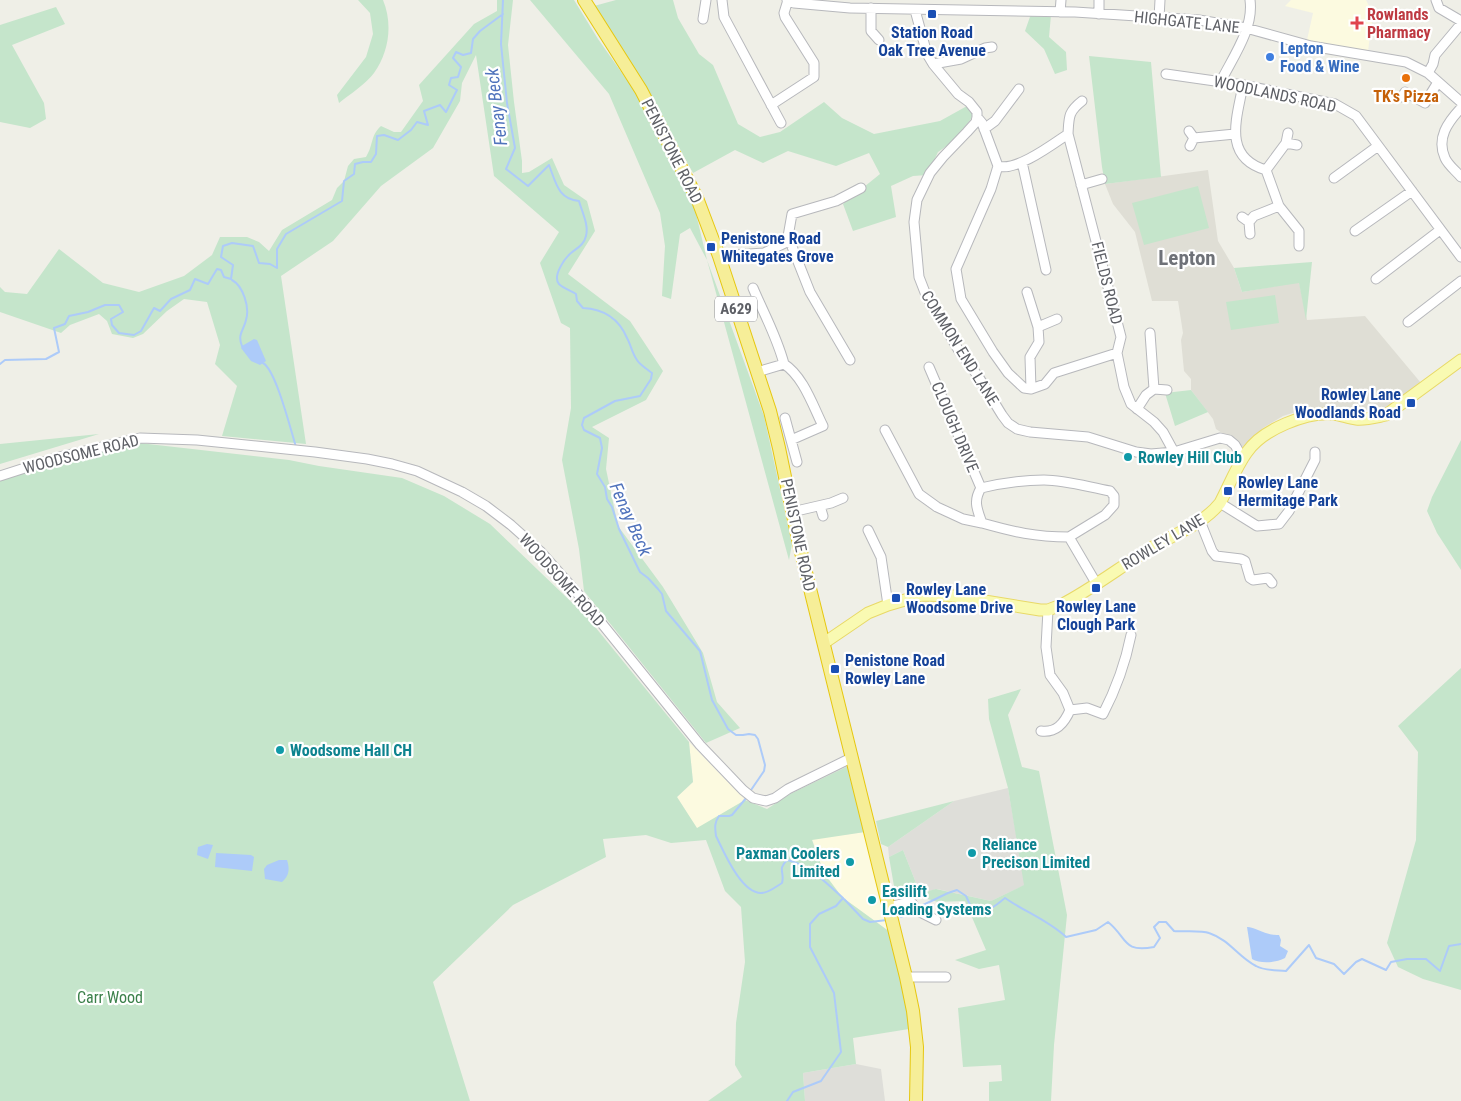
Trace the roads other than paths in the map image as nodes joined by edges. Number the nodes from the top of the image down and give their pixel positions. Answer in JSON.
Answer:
{"nodes":[{"id":1,"x":584,"y":0,"type":"edge"},
{"id":2,"x":706,"y":0,"type":"edge"},
{"id":3,"x":722,"y":0,"type":"edge"},
{"id":4,"x":788,"y":0,"type":"edge"},
{"id":5,"x":919,"y":0,"type":"edge"},
{"id":6,"x":1061,"y":0,"type":"edge"},
{"id":7,"x":1099,"y":0,"type":"edge"},
{"id":8,"x":1160,"y":0,"type":"edge"},
{"id":9,"x":1250,"y":0,"type":"edge"},
{"id":10,"x":1436,"y":0,"type":"edge"},
{"id":11,"x":812,"y":2,"type":"edge"},
{"id":12,"x":857,"y":4,"type":"edge"},
{"id":13,"x":871,"y":8,"type":"junction"},
{"id":14,"x":917,"y":10,"type":"junction"},
{"id":15,"x":1060,"y":12,"type":"junction"},
{"id":16,"x":1099,"y":14,"type":"junction"},
{"id":17,"x":1159,"y":18,"type":"junction"},
{"id":18,"x":703,"y":19,"type":"dead end"},
{"id":19,"x":1461,"y":23,"type":"edge"},
{"id":20,"x":1246,"y":28,"type":"junction"},
{"id":21,"x":879,"y":40,"type":"dead end"},
{"id":22,"x":992,"y":47,"type":"dead end"},
{"id":23,"x":933,"y":64,"type":"junction"},
{"id":24,"x":1428,"y":73,"type":"junction"},
{"id":25,"x":1166,"y":74,"type":"dead end"},
{"id":26,"x":1221,"y":81,"type":"junction"},
{"id":27,"x":1438,"y":82,"type":"junction"},
{"id":28,"x":1243,"y":85,"type":"junction"},
{"id":29,"x":1019,"y":90,"type":"dead end"},
{"id":30,"x":1402,"y":97,"type":"dead end"},
{"id":31,"x":1082,"y":101,"type":"dead end"},
{"id":32,"x":1461,"y":102,"type":"edge"},
{"id":33,"x":772,"y":105,"type":"junction"},
{"id":34,"x":1461,"y":108,"type":"edge"},
{"id":35,"x":977,"y":117,"type":"junction"},
{"id":36,"x":781,"y":123,"type":"dead end"},
{"id":37,"x":984,"y":129,"type":"junction"},
{"id":38,"x":1288,"y":133,"type":"dead end"},
{"id":39,"x":1068,"y":134,"type":"junction"},
{"id":40,"x":1235,"y":134,"type":"junction"},
{"id":41,"x":1191,"y":138,"type":"dead end"},
{"id":42,"x":1286,"y":143,"type":"junction"},
{"id":43,"x":1297,"y":145,"type":"dead end"},
{"id":44,"x":1378,"y":146,"type":"junction"},
{"id":45,"x":1022,"y":162,"type":"junction"},
{"id":46,"x":998,"y":166,"type":"junction"},
{"id":47,"x":1266,"y":170,"type":"junction"},
{"id":48,"x":1461,"y":177,"type":"edge"},
{"id":49,"x":1334,"y":178,"type":"dead end"},
{"id":50,"x":1102,"y":179,"type":"dead end"},
{"id":51,"x":1081,"y":185,"type":"junction"},
{"id":52,"x":861,"y":188,"type":"dead end"},
{"id":53,"x":1412,"y":191,"type":"junction"},
{"id":54,"x":1279,"y":206,"type":"junction"},
{"id":55,"x":1440,"y":230,"type":"junction"},
{"id":56,"x":1355,"y":231,"type":"dead end"},
{"id":57,"x":1250,"y":234,"type":"dead end"},
{"id":58,"x":787,"y":242,"type":"junction"},
{"id":59,"x":1299,"y":246,"type":"dead end"},
{"id":60,"x":718,"y":256,"type":"junction"},
{"id":61,"x":1461,"y":257,"type":"edge"},
{"id":62,"x":1046,"y":270,"type":"dead end"},
{"id":63,"x":1376,"y":279,"type":"dead end"},
{"id":64,"x":1461,"y":281,"type":"edge"},
{"id":65,"x":753,"y":288,"type":"dead end"},
{"id":66,"x":1031,"y":295,"type":"dead end"},
{"id":67,"x":1057,"y":319,"type":"dead end"},
{"id":68,"x":1408,"y":322,"type":"dead end"},
{"id":69,"x":1038,"y":327,"type":"junction"},
{"id":70,"x":1153,"y":337,"type":"dead end"},
{"id":71,"x":1117,"y":353,"type":"junction"},
{"id":72,"x":850,"y":360,"type":"dead end"},
{"id":73,"x":1461,"y":360,"type":"edge"},
{"id":74,"x":784,"y":364,"type":"junction"},
{"id":75,"x":929,"y":367,"type":"dead end"},
{"id":76,"x":757,"y":372,"type":"junction"},
{"id":77,"x":1031,"y":389,"type":"junction"},
{"id":78,"x":1154,"y":389,"type":"junction"},
{"id":79,"x":1167,"y":390,"type":"dead end"},
{"id":80,"x":1137,"y":409,"type":"junction"},
{"id":81,"x":785,"y":418,"type":"dead end"},
{"id":82,"x":886,"y":430,"type":"dead end"},
{"id":83,"x":791,"y":440,"type":"junction"},
{"id":84,"x":1174,"y":452,"type":"junction"},
{"id":85,"x":1315,"y":452,"type":"dead end"},
{"id":86,"x":1243,"y":460,"type":"junction"},
{"id":87,"x":797,"y":462,"type":"dead end"},
{"id":88,"x":0,"y":476,"type":"edge"},
{"id":89,"x":981,"y":488,"type":"junction"},
{"id":90,"x":843,"y":498,"type":"dead end"},
{"id":91,"x":1220,"y":503,"type":"junction"},
{"id":92,"x":820,"y":506,"type":"junction"},
{"id":93,"x":792,"y":512,"type":"junction"},
{"id":94,"x":823,"y":516,"type":"dead end"},
{"id":95,"x":1200,"y":521,"type":"junction"},
{"id":96,"x":982,"y":522,"type":"junction"},
{"id":97,"x":868,"y":530,"type":"dead end"},
{"id":98,"x":1069,"y":537,"type":"junction"},
{"id":99,"x":1096,"y":583,"type":"junction"},
{"id":100,"x":1272,"y":583,"type":"dead end"},
{"id":101,"x":888,"y":605,"type":"junction"},
{"id":102,"x":1048,"y":610,"type":"junction"},
{"id":103,"x":1131,"y":635,"type":"dead end"},
{"id":104,"x":824,"y":643,"type":"junction"},
{"id":105,"x":1070,"y":710,"type":"junction"},
{"id":106,"x":1040,"y":730,"type":"dead end"},
{"id":107,"x":851,"y":758,"type":"junction"},
{"id":108,"x":889,"y":907,"type":"junction"},
{"id":109,"x":936,"y":920,"type":"dead end"},
{"id":110,"x":906,"y":977,"type":"junction"},
{"id":111,"x":946,"y":977,"type":"dead end"},
{"id":112,"x":916,"y":1101,"type":"edge"}],
"edges":[{"from":1,"to":60,"type":"highway","name":"PENISTONE ROAD","number":"A629"},
{"from":2,"to":18,"type":"street"},
{"from":3,"to":33,"type":"street"},
{"from":4,"to":11,"type":"street","name":"HIGHGATE LANE"},
{"from":4,"to":33,"type":"street"},
{"from":5,"to":14,"type":"street"},
{"from":6,"to":15,"type":"street"},
{"from":7,"to":16,"type":"street"},
{"from":8,"to":17,"type":"street"},
{"from":9,"to":20,"type":"street"},
{"from":10,"to":19,"type":"street"},
{"from":11,"to":12,"type":"street","name":"HIGHGATE LANE"},
{"from":12,"to":13,"type":"street","name":"HIGHGATE LANE"},
{"from":13,"to":14,"type":"street","name":"HIGHGATE LANE"},
{"from":13,"to":21,"type":"street"},
{"from":14,"to":15,"type":"street","name":"HIGHGATE LANE"},
{"from":14,"to":23,"type":"street"},
{"from":15,"to":16,"type":"street","name":"HIGHGATE LANE"},
{"from":16,"to":17,"type":"street","name":"HIGHGATE LANE"},
{"from":17,"to":20,"type":"street","name":"HIGHGATE LANE"},
{"from":19,"to":24,"type":"street"},
{"from":20,"to":24,"type":"street","name":"HIGHGATE LANE"},
{"from":20,"to":26,"type":"street"},
{"from":22,"to":23,"type":"street"},
{"from":23,"to":35,"type":"street"},
{"from":24,"to":27,"type":"street","name":"HIGHGATE LANE"},
{"from":25,"to":26,"type":"street","name":"WOODLANDS ROAD"},
{"from":26,"to":28,"type":"street","name":"WOODLANDS ROAD"},
{"from":27,"to":30,"type":"street"},
{"from":27,"to":32,"type":"street","name":"HIGHGATE LANE"},
{"from":28,"to":40,"type":"street"},
{"from":28,"to":44,"type":"street","name":"WOODLANDS ROAD"},
{"from":29,"to":37,"type":"street"},
{"from":31,"to":39,"type":"street"},
{"from":33,"to":36,"type":"street"},
{"from":34,"to":48,"type":"street"},
{"from":35,"to":37,"type":"street"},
{"from":35,"to":84,"type":"street","name":"COMMON END LANE"},
{"from":37,"to":46,"type":"street"},
{"from":38,"to":42,"type":"street"},
{"from":39,"to":45,"type":"street"},
{"from":39,"to":51,"type":"street","name":"FIELDS ROAD"},
{"from":40,"to":41,"type":"street"},
{"from":40,"to":47,"type":"street"},
{"from":42,"to":43,"type":"street"},
{"from":42,"to":47,"type":"street"},
{"from":44,"to":49,"type":"street"},
{"from":44,"to":53,"type":"street","name":"WOODLANDS ROAD"},
{"from":45,"to":46,"type":"street"},
{"from":45,"to":62,"type":"street"},
{"from":46,"to":77,"type":"street"},
{"from":47,"to":54,"type":"street"},
{"from":50,"to":51,"type":"street"},
{"from":51,"to":71,"type":"street","name":"FIELDS ROAD"},
{"from":52,"to":58,"type":"street"},
{"from":53,"to":55,"type":"street","name":"WOODLANDS ROAD"},
{"from":53,"to":56,"type":"street"},
{"from":54,"to":57,"type":"street"},
{"from":54,"to":59,"type":"street"},
{"from":55,"to":61,"type":"street","name":"WOODLANDS ROAD"},
{"from":55,"to":63,"type":"street"},
{"from":58,"to":60,"type":"street"},
{"from":58,"to":72,"type":"street"},
{"from":60,"to":76,"type":"highway","name":"PENISTONE ROAD","number":"A629"},
{"from":64,"to":68,"type":"street"},
{"from":65,"to":74,"type":"street"},
{"from":66,"to":69,"type":"street"},
{"from":67,"to":69,"type":"street"},
{"from":69,"to":77,"type":"street"},
{"from":70,"to":78,"type":"street"},
{"from":71,"to":77,"type":"street"},
{"from":71,"to":80,"type":"street","name":"FIELDS ROAD"},
{"from":73,"to":86,"type":"main road","name":"ROWLEY LANE"},
{"from":74,"to":76,"type":"street"},
{"from":74,"to":83,"type":"street"},
{"from":75,"to":89,"type":"street","name":"CLOUGH DRIVE"},
{"from":76,"to":93,"type":"highway","name":"PENISTONE ROAD","number":"A629"},
{"from":78,"to":79,"type":"street"},
{"from":78,"to":80,"type":"street"},
{"from":80,"to":84,"type":"street"},
{"from":81,"to":83,"type":"street"},
{"from":82,"to":96,"type":"street"},
{"from":83,"to":87,"type":"street"},
{"from":84,"to":86,"type":"street","name":"COMMON END LANE"},
{"from":85,"to":91,"type":"street"},
{"from":86,"to":91,"type":"main road","name":"ROWLEY LANE"},
{"from":88,"to":107,"type":"street","name":"WOODSOME ROAD"},
{"from":89,"to":96,"type":"street"},
{"from":89,"to":98,"type":"street"},
{"from":90,"to":92,"type":"street"},
{"from":91,"to":95,"type":"main road","name":"ROWLEY LANE"},
{"from":92,"to":93,"type":"street"},
{"from":92,"to":94,"type":"street"},
{"from":93,"to":104,"type":"highway","name":"PENISTONE ROAD","number":"A629"},
{"from":95,"to":99,"type":"main road","name":"ROWLEY LANE"},
{"from":95,"to":100,"type":"street"},
{"from":96,"to":98,"type":"street"},
{"from":97,"to":101,"type":"street"},
{"from":98,"to":99,"type":"street"},
{"from":99,"to":102,"type":"main road","name":"ROWLEY LANE"},
{"from":101,"to":102,"type":"main road"},
{"from":101,"to":104,"type":"main road"},
{"from":102,"to":105,"type":"street"},
{"from":103,"to":105,"type":"street"},
{"from":104,"to":107,"type":"highway","name":"PENISTONE ROAD","number":"A629"},
{"from":105,"to":106,"type":"street"},
{"from":107,"to":108,"type":"highway","name":"PENISTONE ROAD","number":"A629"},
{"from":108,"to":109,"type":"street"},
{"from":108,"to":110,"type":"highway","name":"PENISTONE ROAD","number":"A629"},
{"from":110,"to":111,"type":"street"},
{"from":110,"to":112,"type":"highway","name":"PENISTONE ROAD","number":"A629"}]}
